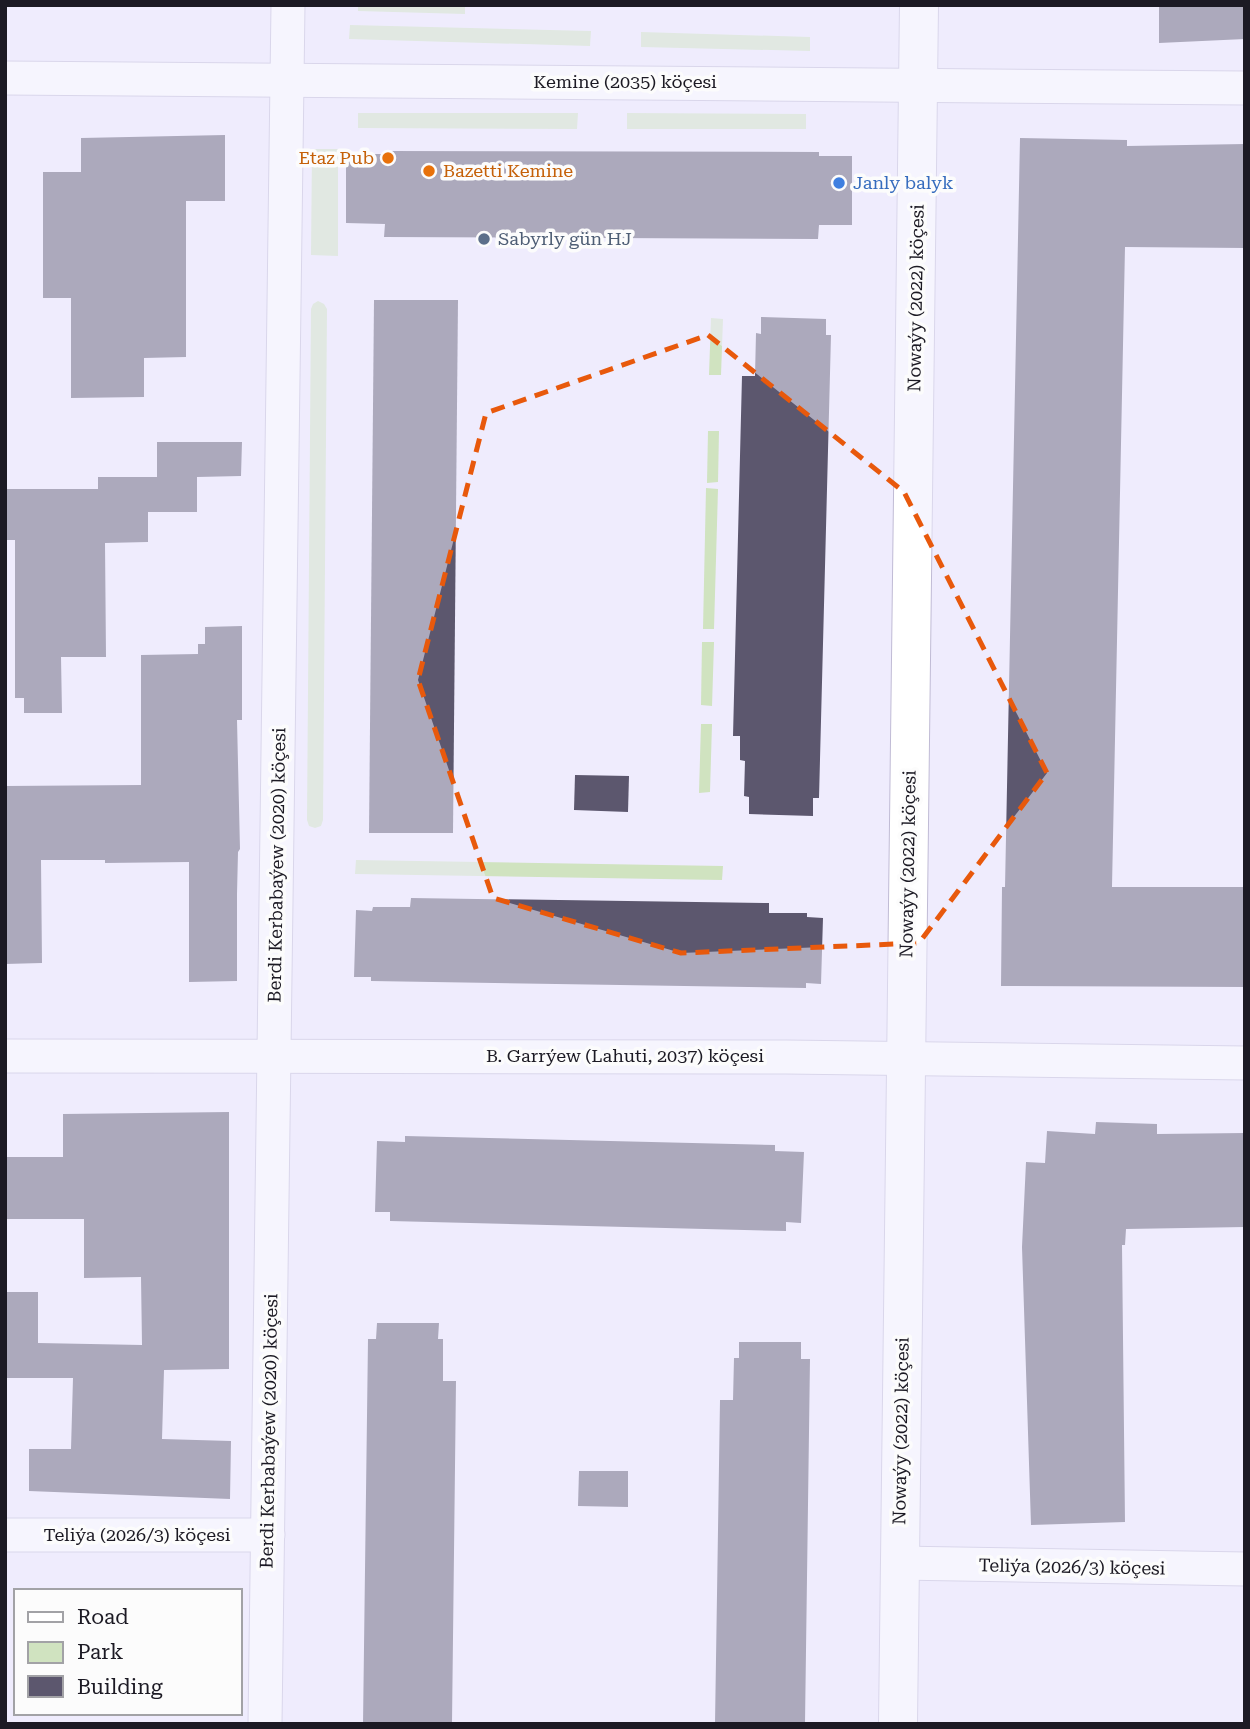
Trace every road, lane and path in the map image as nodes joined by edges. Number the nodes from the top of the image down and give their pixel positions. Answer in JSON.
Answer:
{"nodes":[{"id":1,"x":288,"y":5,"type":"edge"},
{"id":2,"x":919,"y":5,"type":"edge"},
{"id":3,"x":5,"y":78,"type":"edge"},
{"id":4,"x":288,"y":79,"type":"junction"},
{"id":5,"x":919,"y":84,"type":"junction"},
{"id":6,"x":1245,"y":88,"type":"edge"},
{"id":7,"x":274,"y":1055,"type":"junction"},
{"id":8,"x":5,"y":1056,"type":"edge"},
{"id":9,"x":906,"y":1058,"type":"junction"},
{"id":10,"x":1245,"y":1063,"type":"edge"},
{"id":11,"x":5,"y":1535,"type":"edge"},
{"id":12,"x":268,"y":1535,"type":"junction"},
{"id":13,"x":899,"y":1563,"type":"junction"},
{"id":14,"x":1245,"y":1569,"type":"edge"},
{"id":15,"x":265,"y":1724,"type":"edge"},
{"id":16,"x":898,"y":1724,"type":"edge"}],
"edges":[{"from":1,"to":4,"type":"street","name":"Berdi Kerbabaýew (2020) köçesi"},
{"from":2,"to":5,"type":"street","name":"Nowaýy (2022) köçesi"},
{"from":3,"to":4,"type":"street","name":"Kemine (2035) köçesi"},
{"from":4,"to":5,"type":"street","name":"Kemine (2035) köçesi"},
{"from":4,"to":7,"type":"street","name":"Berdi Kerbabaýew (2020) köçesi"},
{"from":5,"to":6,"type":"street","name":"Kemine (2035) köçesi"},
{"from":5,"to":9,"type":"street","name":"Nowaýy (2022) köçesi"},
{"from":7,"to":8,"type":"street","name":"B. Garrýew (Lahuti, 2037) köçesi"},
{"from":7,"to":9,"type":"street","name":"B. Garrýew (Lahuti, 2037) köçesi"},
{"from":7,"to":12,"type":"street","name":"Berdi Kerbabaýew (2020) köçesi"},
{"from":9,"to":10,"type":"street","name":"B. Garrýew (Lahuti, 2037) köçesi"},
{"from":9,"to":13,"type":"street","name":"Nowaýy (2022) köçesi"},
{"from":11,"to":12,"type":"street","name":"Teliýa (2026/3) köçesi"},
{"from":12,"to":15,"type":"street","name":"Berdi Kerbabaýew (2020) köçesi"},
{"from":13,"to":14,"type":"street","name":"Teliýa (2026/3) köçesi"},
{"from":13,"to":16,"type":"street","name":"Nowaýy (2022) köçesi"}]}
